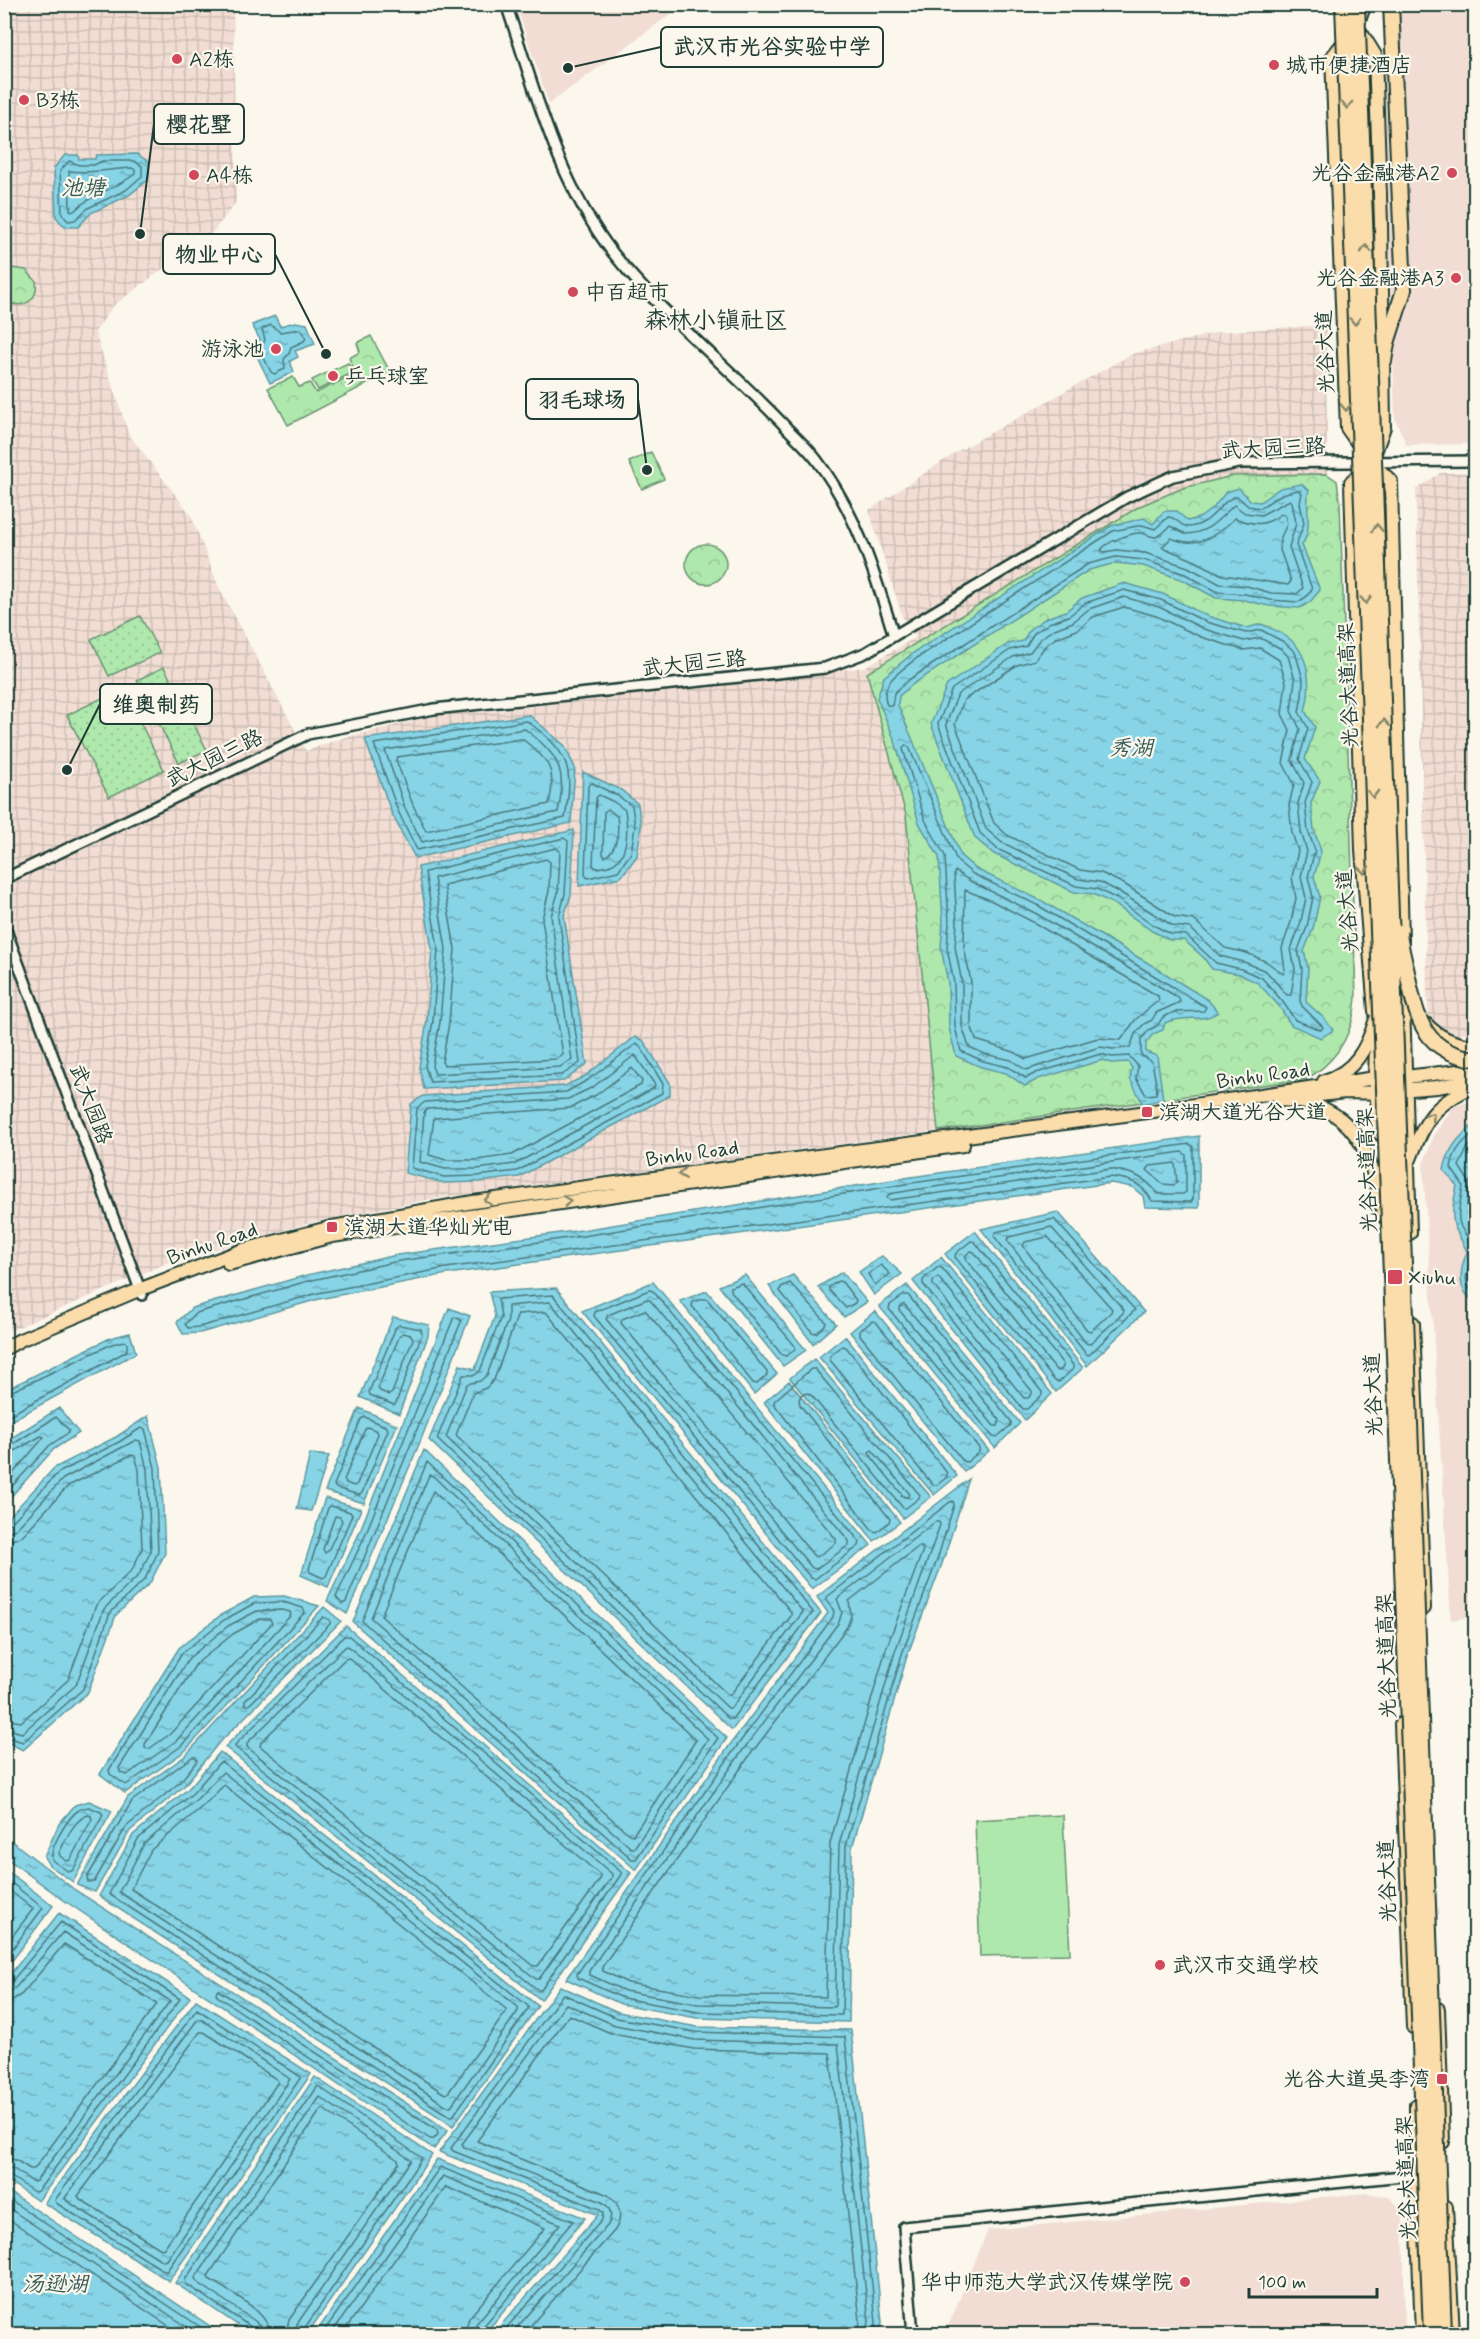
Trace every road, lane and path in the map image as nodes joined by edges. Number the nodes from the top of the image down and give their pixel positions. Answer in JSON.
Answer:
{"nodes":[{"id":1,"x":506,"y":4,"type":"edge"},
{"id":2,"x":1344,"y":4,"type":"edge"},
{"id":3,"x":1357,"y":4,"type":"edge"},
{"id":4,"x":1365,"y":4,"type":"edge"},
{"id":5,"x":1390,"y":4,"type":"edge"},
{"id":6,"x":1357,"y":26,"type":"junction"},
{"id":7,"x":1384,"y":361,"type":"junction"},
{"id":8,"x":1476,"y":461,"type":"edge"},
{"id":9,"x":1371,"y":463,"type":"junction"},
{"id":10,"x":894,"y":636,"type":"junction"},
{"id":11,"x":1389,"y":852,"type":"junction"},
{"id":12,"x":4,"y":879,"type":"edge"},
{"id":13,"x":4,"y":925,"type":"edge"},
{"id":14,"x":1402,"y":958,"type":"junction"},
{"id":15,"x":1376,"y":1019,"type":"junction"},
{"id":16,"x":1476,"y":1046,"type":"edge"},
{"id":17,"x":1476,"y":1059,"type":"edge"},
{"id":18,"x":1476,"y":1069,"type":"edge"},
{"id":19,"x":1375,"y":1077,"type":"junction"},
{"id":20,"x":1476,"y":1080,"type":"edge"},
{"id":21,"x":1405,"y":1083,"type":"junction"},
{"id":22,"x":1476,"y":1085,"type":"edge"},
{"id":23,"x":1376,"y":1094,"type":"junction"},
{"id":24,"x":1279,"y":1096,"type":"junction"},
{"id":25,"x":1409,"y":1191,"type":"junction"},
{"id":26,"x":1385,"y":1222,"type":"junction"},
{"id":27,"x":142,"y":1292,"type":"junction"},
{"id":28,"x":4,"y":1349,"type":"edge"},
{"id":29,"x":4,"y":1357,"type":"edge"},
{"id":30,"x":1444,"y":2172,"type":"junction"},
{"id":31,"x":1416,"y":2174,"type":"junction"},
{"id":32,"x":913,"y":2334,"type":"edge"},
{"id":33,"x":1422,"y":2334,"type":"edge"},
{"id":34,"x":1431,"y":2334,"type":"edge"},
{"id":35,"x":1444,"y":2334,"type":"edge"},
{"id":36,"x":1453,"y":2334,"type":"edge"}],
"edges":[{"from":1,"to":10,"type":"street"},
{"from":2,"to":6,"type":"main road","name":"光谷大道"},
{"from":2,"to":34,"type":"highway","name":"光谷大道高架","one_way":true,"bridge":true},
{"from":11,"to":3,"type":"highway","name":"光谷大道高架","one_way":true,"bridge":true},
{"from":4,"to":6,"type":"main road","name":"光谷大道"},
{"from":5,"to":7,"type":"highway"},
{"from":6,"to":7,"type":"main road","name":"光谷大道"},
{"from":6,"to":9,"type":"main road","name":"光谷大道","one_way":true},
{"from":7,"to":9,"type":"main road","name":"光谷大道"},
{"from":8,"to":9,"type":"street","name":"武大园三路"},
{"from":9,"to":10,"type":"street","name":"武大园三路"},
{"from":9,"to":14,"type":"main road","name":"光谷大道"},
{"from":9,"to":15,"type":"main road","name":"光谷大道","one_way":true},
{"from":10,"to":12,"type":"street","name":"武大园三路"},
{"from":11,"to":17,"type":"highway","bridge":true},
{"from":11,"to":35,"type":"highway","name":"光谷大道高架","bridge":true},
{"from":13,"to":27,"type":"street","name":"武大园路"},
{"from":14,"to":16,"type":"main road"},
{"from":14,"to":21,"type":"main road","name":"光谷大道"},
{"from":15,"to":19,"type":"main road","name":"光谷大道"},
{"from":15,"to":24,"type":"main road"},
{"from":18,"to":21,"type":"main road"},
{"from":19,"to":21,"type":"main road","name":"Binhu Road"},
{"from":19,"to":23,"type":"main road","name":"光谷大道"},
{"from":19,"to":24,"type":"main road","name":"Binhu Road"},
{"from":20,"to":21,"type":"main road"},
{"from":21,"to":23,"type":"main road","name":"Binhu Road"},
{"from":21,"to":25,"type":"main road","name":"光谷大道"},
{"from":25,"to":22,"type":"main road","one_way":true},
{"from":23,"to":24,"type":"main road","name":"Binhu Road"},
{"from":23,"to":26,"type":"main road","name":"光谷大道"},
{"from":24,"to":26,"type":"main road"},
{"from":24,"to":27,"type":"main road","name":"Binhu Road"},
{"from":25,"to":30,"type":"main road","name":"光谷大道"},
{"from":26,"to":31,"type":"main road","name":"光谷大道"},
{"from":27,"to":28,"type":"main road","name":"Binhu Road"},
{"from":27,"to":29,"type":"main road","name":"Binhu Road"},
{"from":30,"to":31,"type":"street"},
{"from":30,"to":36,"type":"main road","name":"光谷大道"},
{"from":31,"to":32,"type":"street"},
{"from":31,"to":33,"type":"main road","name":"光谷大道"}]}
